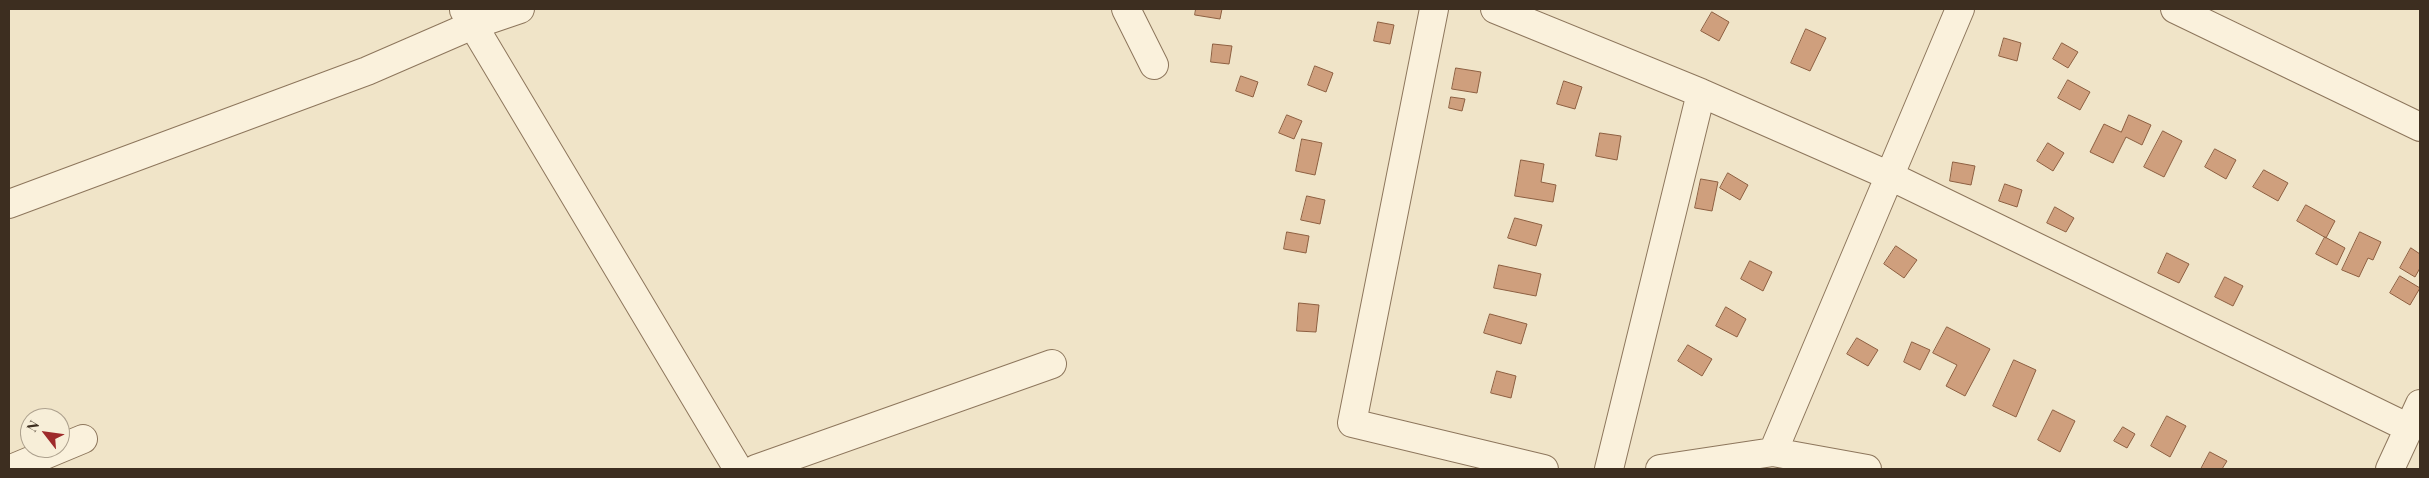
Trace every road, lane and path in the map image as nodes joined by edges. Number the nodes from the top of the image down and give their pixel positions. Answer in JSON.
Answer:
{"nodes":[{"id":1,"x":520,"y":9,"type":"edge"},
{"id":2,"x":1126,"y":9,"type":"edge"},
{"id":3,"x":1434,"y":9,"type":"edge"},
{"id":4,"x":1495,"y":9,"type":"edge"},
{"id":5,"x":1960,"y":9,"type":"edge"},
{"id":6,"x":2175,"y":9,"type":"edge"},
{"id":7,"x":468,"y":17,"type":"edge"},
{"id":8,"x":1154,"y":65,"type":"dead end"},
{"id":9,"x":1701,"y":93,"type":"junction"},
{"id":10,"x":2420,"y":127,"type":"edge"},
{"id":11,"x":1890,"y":176,"type":"junction"},
{"id":12,"x":9,"y":204,"type":"edge"},
{"id":13,"x":1052,"y":364,"type":"dead end"},
{"id":14,"x":2415,"y":416,"type":"edge"},
{"id":15,"x":83,"y":440,"type":"dead end"},
{"id":16,"x":1773,"y":452,"type":"junction"},
{"id":17,"x":11,"y":469,"type":"edge"},
{"id":18,"x":738,"y":469,"type":"edge"},
{"id":19,"x":756,"y":469,"type":"edge"},
{"id":20,"x":1544,"y":469,"type":"edge"},
{"id":21,"x":1609,"y":469,"type":"edge"},
{"id":22,"x":1660,"y":469,"type":"edge"},
{"id":23,"x":1867,"y":469,"type":"edge"},
{"id":24,"x":2390,"y":469,"type":"edge"}],
"edges":[{"from":1,"to":7,"type":"street"},
{"from":2,"to":8,"type":"street"},
{"from":3,"to":20,"type":"street"},
{"from":4,"to":9,"type":"street"},
{"from":5,"to":11,"type":"street"},
{"from":6,"to":10,"type":"street"},
{"from":7,"to":12,"type":"street"},
{"from":7,"to":18,"type":"street"},
{"from":9,"to":11,"type":"street"},
{"from":9,"to":21,"type":"street"},
{"from":11,"to":14,"type":"street"},
{"from":11,"to":16,"type":"street"},
{"from":13,"to":19,"type":"street"},
{"from":14,"to":24,"type":"street"},
{"from":15,"to":17,"type":"street"},
{"from":16,"to":22,"type":"street"},
{"from":16,"to":23,"type":"street"}]}
